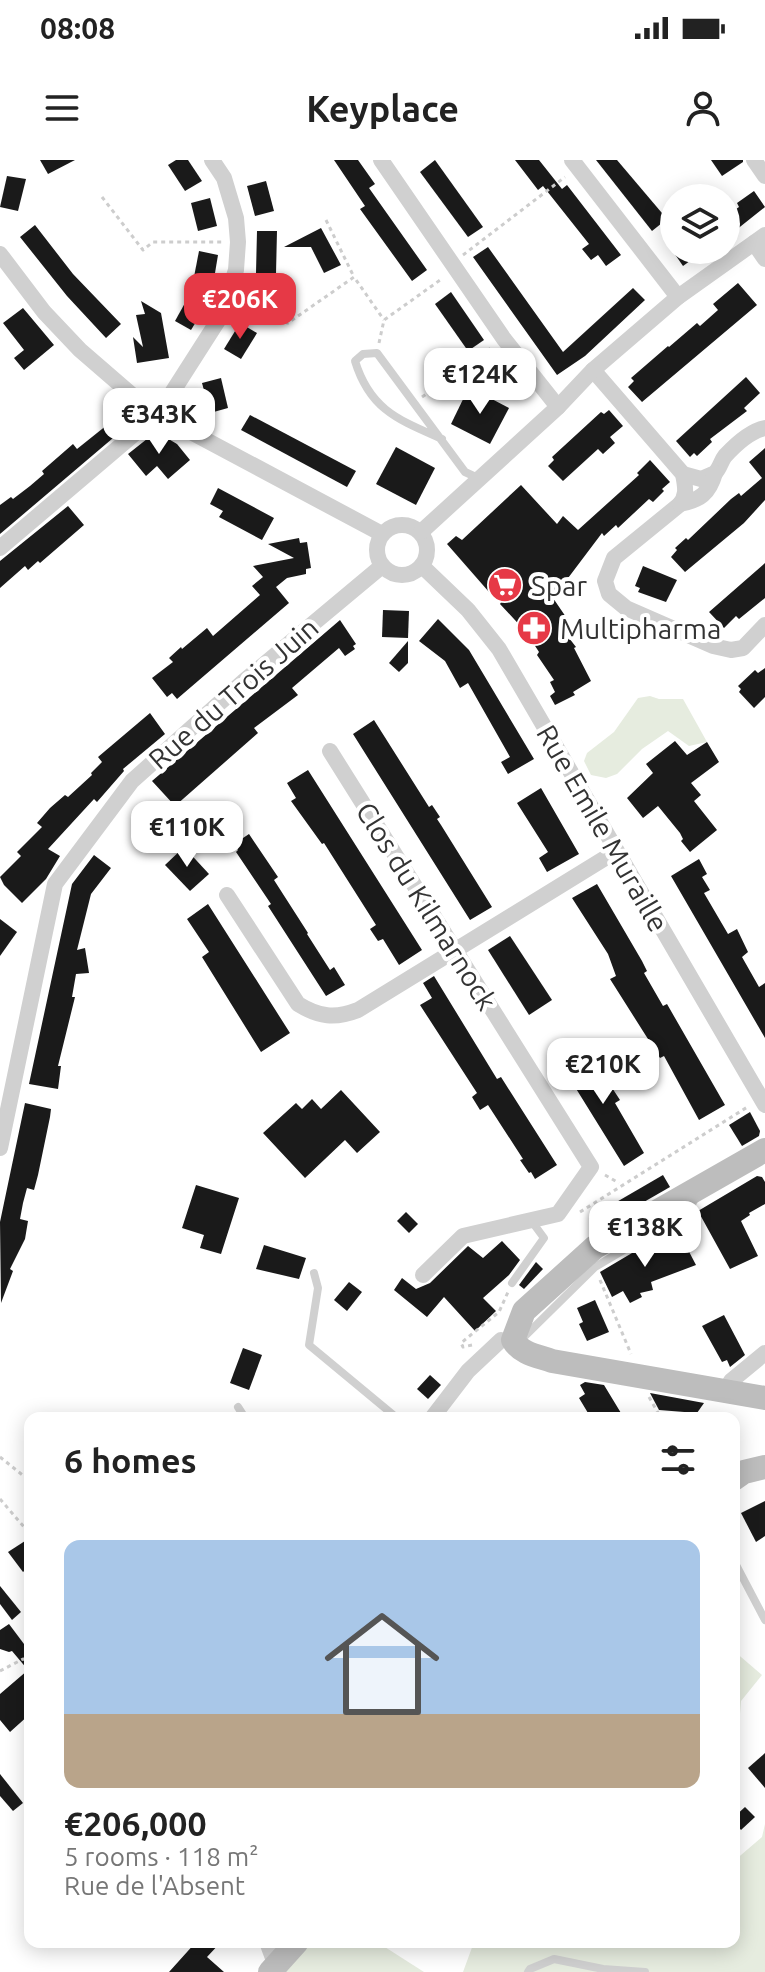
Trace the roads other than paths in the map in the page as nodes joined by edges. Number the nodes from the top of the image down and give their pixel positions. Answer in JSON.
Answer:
{"nodes":[{"id":1,"x":212,"y":160,"type":"edge"},
{"id":2,"x":381,"y":160,"type":"edge"},
{"id":3,"x":754,"y":160,"type":"edge"},
{"id":4,"x":575,"y":164,"type":"edge"},
{"id":5,"x":765,"y":176,"type":"edge"},
{"id":6,"x":759,"y":239,"type":"edge"},
{"id":7,"x":0,"y":254,"type":"edge"},
{"id":8,"x":765,"y":259,"type":"edge"},
{"id":9,"x":678,"y":297,"type":"junction"},
{"id":10,"x":593,"y":370,"type":"junction"},
{"id":11,"x":558,"y":407,"type":"junction"},
{"id":12,"x":159,"y":413,"type":"junction"},
{"id":13,"x":765,"y":428,"type":"edge"},
{"id":14,"x":442,"y":439,"type":"junction"},
{"id":15,"x":715,"y":473,"type":"junction"},
{"id":16,"x":478,"y":478,"type":"junction"},
{"id":17,"x":684,"y":480,"type":"junction"},
{"id":18,"x":680,"y":504,"type":"junction"},
{"id":19,"x":421,"y":532,"type":"junction"},
{"id":20,"x":382,"y":534,"type":"junction"},
{"id":21,"x":0,"y":548,"type":"edge"},
{"id":22,"x":382,"y":566,"type":"junction"},
{"id":23,"x":422,"y":566,"type":"junction"},
{"id":24,"x":765,"y":625,"type":"edge"},
{"id":25,"x":330,"y":751,"type":"dead end"},
{"id":26,"x":615,"y":852,"type":"junction"},
{"id":27,"x":227,"y":895,"type":"dead end"},
{"id":28,"x":454,"y":950,"type":"junction"},
{"id":29,"x":763,"y":1102,"type":"edge"},
{"id":30,"x":0,"y":1148,"type":"edge"},
{"id":31,"x":763,"y":1158,"type":"edge"},
{"id":32,"x":700,"y":1188,"type":"junction"},
{"id":33,"x":529,"y":1219,"type":"junction"},
{"id":34,"x":314,"y":1273,"type":"dead end"},
{"id":35,"x":423,"y":1275,"type":"dead end"},
{"id":36,"x":510,"y":1287,"type":"road end"},
{"id":37,"x":508,"y":1343,"type":"junction"},
{"id":38,"x":765,"y":1353,"type":"edge"},
{"id":39,"x":725,"y":1391,"type":"junction"},
{"id":40,"x":765,"y":1398,"type":"edge"},
{"id":41,"x":238,"y":1407,"type":"dead end"},
{"id":42,"x":241,"y":1412,"type":"edge"},
{"id":43,"x":390,"y":1412,"type":"edge"},
{"id":44,"x":435,"y":1412,"type":"edge"},
{"id":45,"x":765,"y":1467,"type":"edge"},
{"id":46,"x":740,"y":1475,"type":"edge"},
{"id":47,"x":740,"y":1572,"type":"edge"},
{"id":48,"x":765,"y":1620,"type":"edge"},
{"id":49,"x":268,"y":1948,"type":"edge"},
{"id":50,"x":292,"y":1948,"type":"edge"},
{"id":51,"x":273,"y":1969,"type":"edge"},
{"id":52,"x":528,"y":1972,"type":"edge"},
{"id":53,"x":645,"y":1972,"type":"edge"}],
"edges":[{"from":1,"to":12,"type":"street"},
{"from":2,"to":11,"type":"street"},
{"from":3,"to":5,"type":"street"},
{"from":4,"to":9,"type":"street"},
{"from":6,"to":8,"type":"street"},
{"from":6,"to":9,"type":"street"},
{"from":7,"to":12,"type":"street"},
{"from":9,"to":10,"type":"street"},
{"from":10,"to":11,"type":"street"},
{"from":10,"to":17,"type":"street"},
{"from":11,"to":16,"type":"street"},
{"from":12,"to":20,"type":"street"},
{"from":12,"to":21,"type":"street"},
{"from":13,"to":15,"type":"street"},
{"from":14,"to":14,"type":"lane"},
{"from":14,"to":16,"type":"lane"},
{"from":15,"to":17,"type":"street"},
{"from":15,"to":18,"type":"street"},
{"from":16,"to":19,"type":"street"},
{"from":17,"to":18,"type":"street"},
{"from":18,"to":24,"type":"street"},
{"from":19,"to":20,"type":"street"},
{"from":19,"to":23,"type":"street"},
{"from":20,"to":22,"type":"street"},
{"from":22,"to":23,"type":"street"},
{"from":22,"to":30,"type":"street","name":"Rue du Trois Juin"},
{"from":23,"to":26,"type":"street","name":"Rue Emile Muraille"},
{"from":25,"to":28,"type":"street","name":"Clos du Kilmarnock"},
{"from":26,"to":28,"type":"street"},
{"from":26,"to":29,"type":"street","name":"Rue Emile Muraille"},
{"from":27,"to":28,"type":"street"},
{"from":28,"to":33,"type":"street","name":"Clos du Kilmarnock"},
{"from":31,"to":32,"type":"street"},
{"from":32,"to":37,"type":"lane"},
{"from":32,"to":37,"type":"street"},
{"from":33,"to":35,"type":"street"},
{"from":33,"to":36,"type":"lane"},
{"from":34,"to":43,"type":"lane"},
{"from":37,"to":39,"type":"street"},
{"from":37,"to":44,"type":"street"},
{"from":38,"to":39,"type":"street"},
{"from":39,"to":40,"type":"street"},
{"from":41,"to":42,"type":"lane"},
{"from":45,"to":46,"type":"street"},
{"from":47,"to":48,"type":"lane"},
{"from":49,"to":51,"type":"street"},
{"from":50,"to":51,"type":"street"},
{"from":52,"to":53,"type":"lane"}]}
